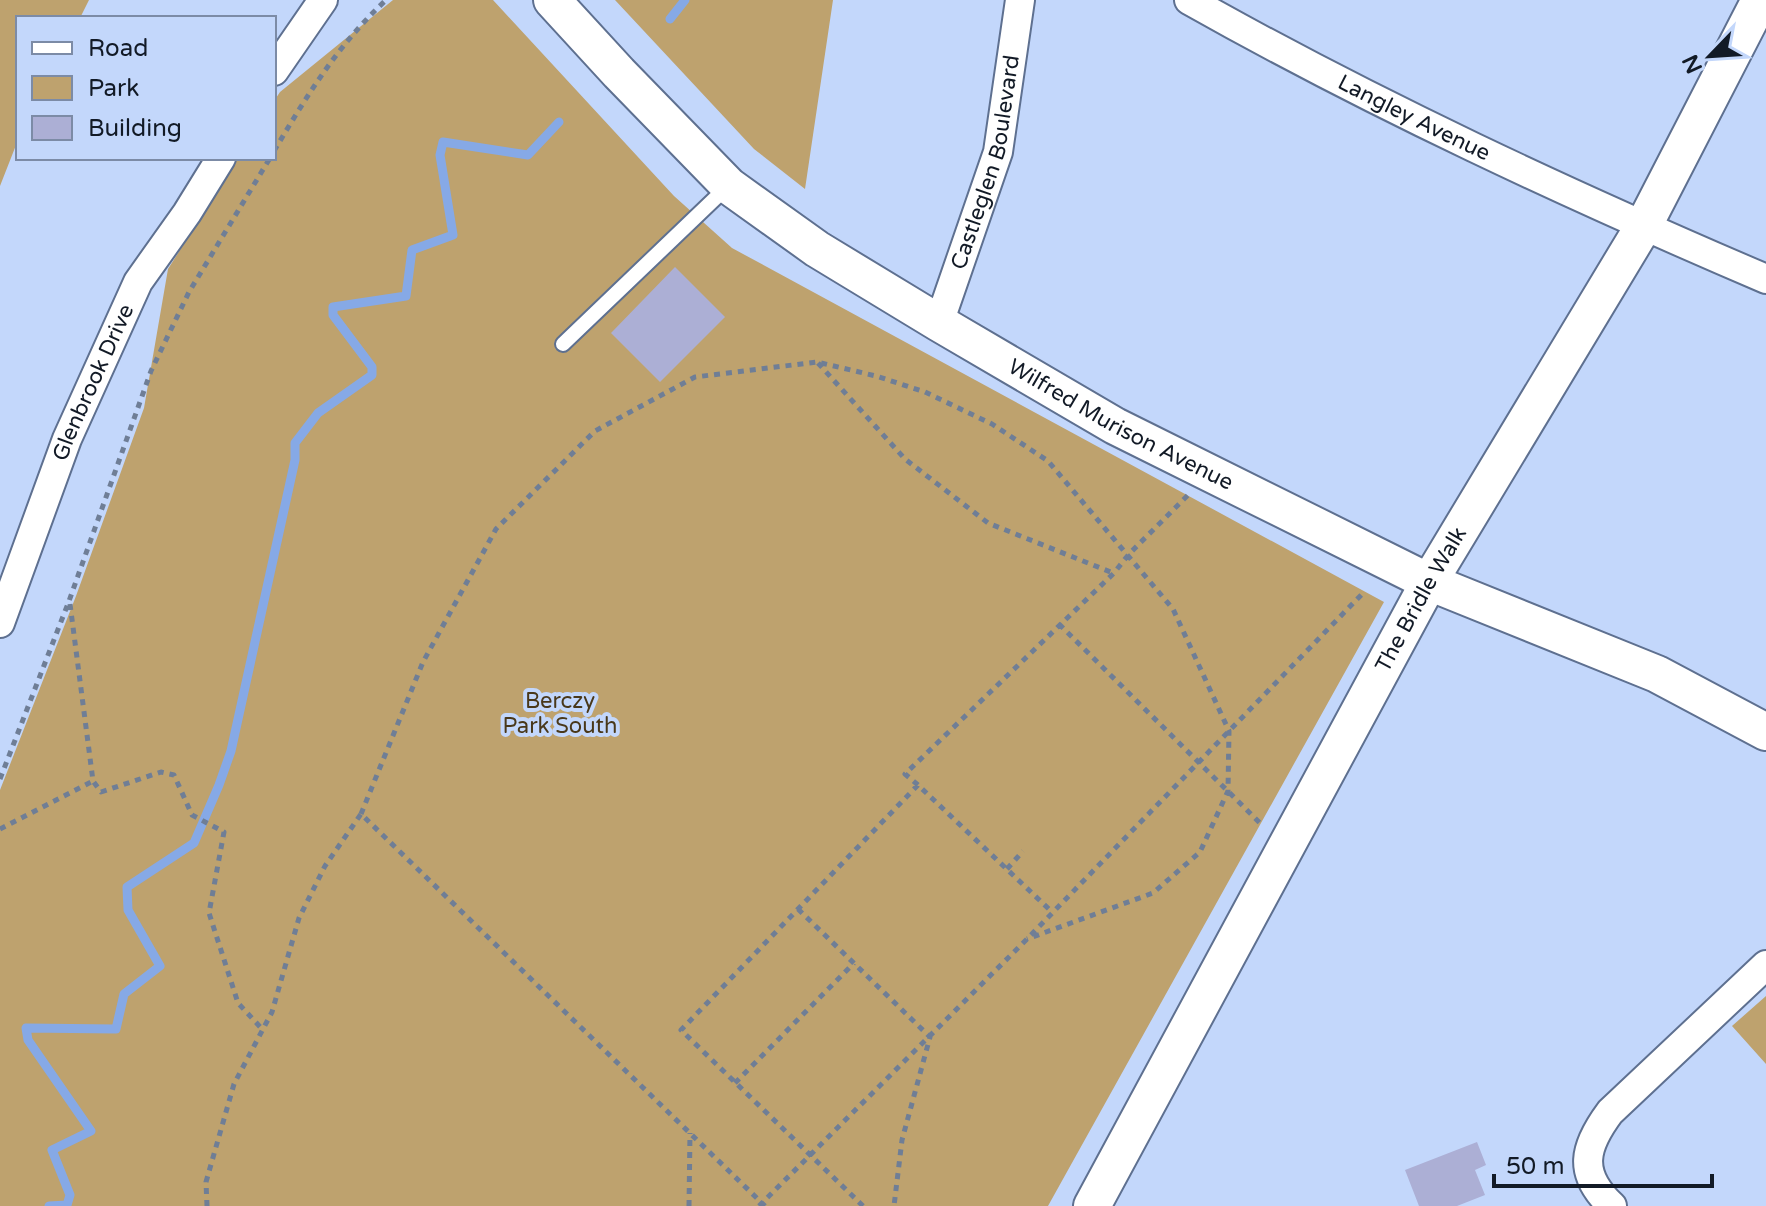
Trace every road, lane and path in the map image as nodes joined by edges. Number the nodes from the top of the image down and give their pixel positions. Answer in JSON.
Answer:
{"nodes":[{"id":1,"x":323,"y":0,"type":"edge"},
{"id":2,"x":386,"y":0,"type":"edge"},
{"id":3,"x":552,"y":0,"type":"edge"},
{"id":4,"x":1020,"y":0,"type":"edge"},
{"id":5,"x":1189,"y":0,"type":"edge"},
{"id":6,"x":1760,"y":0,"type":"edge"},
{"id":7,"x":276,"y":68,"type":"edge"},
{"id":8,"x":276,"y":148,"type":"edge"},
{"id":9,"x":220,"y":160,"type":"edge"},
{"id":10,"x":269,"y":160,"type":"edge"},
{"id":11,"x":729,"y":186,"type":"junction"},
{"id":12,"x":1643,"y":227,"type":"junction"},
{"id":13,"x":1766,"y":279,"type":"edge"},
{"id":14,"x":939,"y":323,"type":"junction"},
{"id":15,"x":563,"y":344,"type":"dead end"},
{"id":16,"x":817,"y":362,"type":"junction"},
{"id":17,"x":1209,"y":473,"type":"junction"},
{"id":18,"x":1129,"y":554,"type":"junction"},
{"id":19,"x":1114,"y":573,"type":"junction"},
{"id":20,"x":1429,"y":582,"type":"junction"},
{"id":21,"x":1365,"y":591,"type":"dead end"},
{"id":22,"x":69,"y":601,"type":"junction"},
{"id":23,"x":0,"y":623,"type":"edge"},
{"id":24,"x":1059,"y":624,"type":"junction"},
{"id":25,"x":1229,"y":731,"type":"junction"},
{"id":26,"x":1766,"y":732,"type":"edge"},
{"id":27,"x":1199,"y":762,"type":"junction"},
{"id":28,"x":0,"y":779,"type":"edge"},
{"id":29,"x":93,"y":781,"type":"junction"},
{"id":30,"x":918,"y":785,"type":"junction"},
{"id":31,"x":1228,"y":791,"type":"junction"},
{"id":32,"x":361,"y":814,"type":"junction"},
{"id":33,"x":0,"y":829,"type":"edge"},
{"id":34,"x":1285,"y":848,"type":"junction"},
{"id":35,"x":1023,"y":851,"type":"dead end"},
{"id":36,"x":1007,"y":869,"type":"junction"},
{"id":37,"x":798,"y":909,"type":"junction"},
{"id":38,"x":1052,"y":912,"type":"junction"},
{"id":39,"x":1027,"y":939,"type":"junction"},
{"id":40,"x":854,"y":963,"type":"junction"},
{"id":41,"x":1766,"y":965,"type":"edge"},
{"id":42,"x":263,"y":1030,"type":"junction"},
{"id":43,"x":930,"y":1037,"type":"junction"},
{"id":44,"x":735,"y":1083,"type":"junction"},
{"id":45,"x":690,"y":1133,"type":"junction"},
{"id":46,"x":810,"y":1156,"type":"junction"},
{"id":47,"x":762,"y":1205,"type":"edge"},
{"id":48,"x":207,"y":1206,"type":"edge"},
{"id":49,"x":689,"y":1206,"type":"edge"},
{"id":50,"x":863,"y":1206,"type":"edge"},
{"id":51,"x":894,"y":1206,"type":"edge"},
{"id":52,"x":1092,"y":1206,"type":"edge"},
{"id":53,"x":1612,"y":1206,"type":"edge"}],
"edges":[{"from":1,"to":7,"type":"street"},
{"from":2,"to":8,"type":"path"},
{"from":3,"to":11,"type":"street","name":"Wilfred Murison Avenue"},
{"from":4,"to":14,"type":"street","name":"Castleglen Boulevard"},
{"from":5,"to":12,"type":"street","name":"Langley Avenue"},
{"from":6,"to":12,"type":"street","name":"The Bridle Walk"},
{"from":9,"to":23,"type":"street","name":"Glenbrook Drive"},
{"from":10,"to":22,"type":"path"},
{"from":11,"to":14,"type":"street","name":"Wilfred Murison Avenue"},
{"from":11,"to":15,"type":"lane"},
{"from":12,"to":13,"type":"street","name":"Langley Avenue"},
{"from":12,"to":20,"type":"street","name":"The Bridle Walk"},
{"from":14,"to":17,"type":"street","name":"Wilfred Murison Avenue"},
{"from":16,"to":18,"type":"path"},
{"from":16,"to":19,"type":"path"},
{"from":16,"to":32,"type":"path"},
{"from":17,"to":18,"type":"path"},
{"from":17,"to":20,"type":"street","name":"Wilfred Murison Avenue"},
{"from":18,"to":19,"type":"path"},
{"from":18,"to":25,"type":"path"},
{"from":19,"to":24,"type":"path"},
{"from":20,"to":26,"type":"street","name":"Wilfred Murison Avenue"},
{"from":20,"to":34,"type":"street","name":"The Bridle Walk"},
{"from":21,"to":25,"type":"path"},
{"from":22,"to":28,"type":"path"},
{"from":22,"to":29,"type":"path"},
{"from":24,"to":27,"type":"path"},
{"from":24,"to":30,"type":"path"},
{"from":25,"to":27,"type":"path"},
{"from":25,"to":31,"type":"path"},
{"from":27,"to":31,"type":"path"},
{"from":27,"to":38,"type":"path"},
{"from":29,"to":33,"type":"path"},
{"from":29,"to":42,"type":"path"},
{"from":30,"to":36,"type":"path"},
{"from":30,"to":37,"type":"path"},
{"from":31,"to":34,"type":"path"},
{"from":31,"to":39,"type":"path"},
{"from":32,"to":42,"type":"path"},
{"from":32,"to":45,"type":"path"},
{"from":34,"to":52,"type":"street","name":"The Bridle Walk"},
{"from":35,"to":36,"type":"path"},
{"from":36,"to":38,"type":"path"},
{"from":37,"to":40,"type":"path"},
{"from":37,"to":44,"type":"path"},
{"from":38,"to":39,"type":"path"},
{"from":39,"to":43,"type":"path"},
{"from":40,"to":43,"type":"path"},
{"from":40,"to":44,"type":"path"},
{"from":41,"to":53,"type":"street"},
{"from":42,"to":48,"type":"path"},
{"from":43,"to":46,"type":"path"},
{"from":43,"to":51,"type":"path"},
{"from":44,"to":46,"type":"path"},
{"from":45,"to":47,"type":"path"},
{"from":45,"to":49,"type":"path"},
{"from":46,"to":47,"type":"path"},
{"from":46,"to":50,"type":"path"}]}
